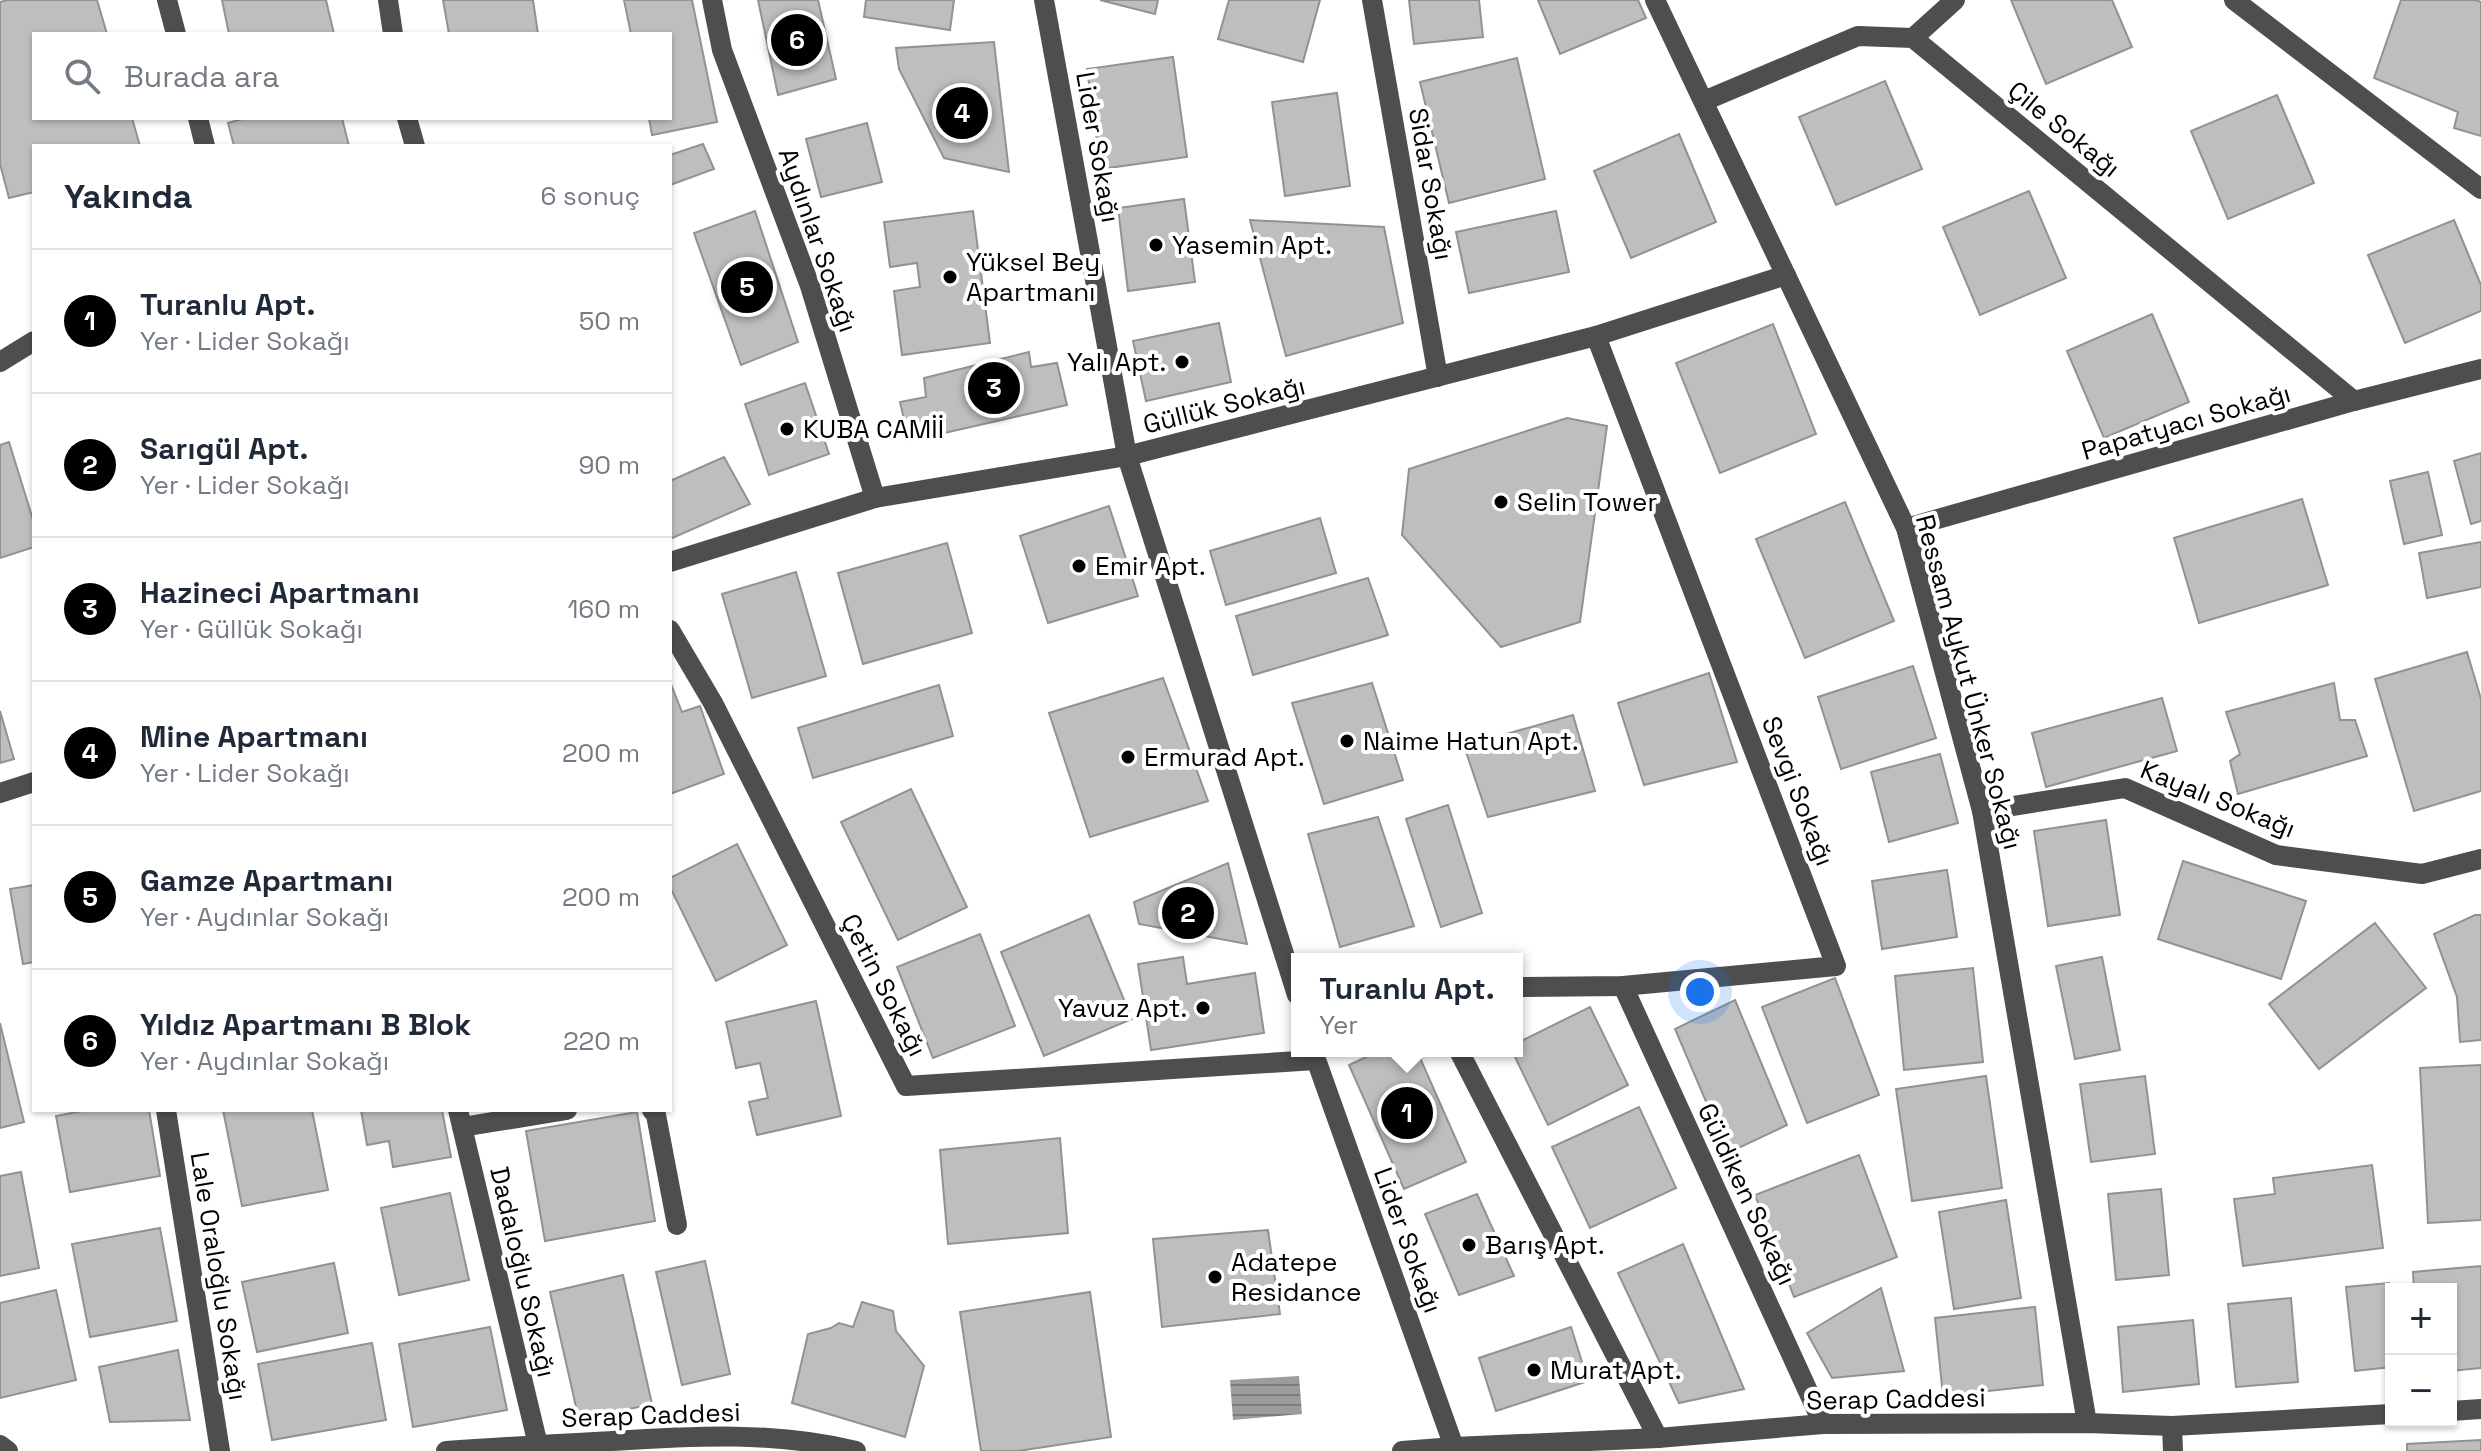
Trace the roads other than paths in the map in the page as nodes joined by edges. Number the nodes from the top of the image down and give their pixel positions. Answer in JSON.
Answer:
{"nodes":[{"id":1,"x":167,"y":0,"type":"edge"},
{"id":2,"x":388,"y":0,"type":"edge"},
{"id":3,"x":712,"y":0,"type":"edge"},
{"id":4,"x":1044,"y":0,"type":"edge"},
{"id":5,"x":1372,"y":0,"type":"edge"},
{"id":6,"x":1655,"y":0,"type":"edge"},
{"id":7,"x":1955,"y":0,"type":"edge"},
{"id":8,"x":2234,"y":0,"type":"edge"},
{"id":9,"x":175,"y":32,"type":"edge"},
{"id":10,"x":393,"y":32,"type":"edge"},
{"id":11,"x":1913,"y":38,"type":"junction"},
{"id":12,"x":1704,"y":101,"type":"junction"},
{"id":13,"x":198,"y":120,"type":"edge"},
{"id":14,"x":408,"y":120,"type":"edge"},
{"id":15,"x":204,"y":144,"type":"edge"},
{"id":16,"x":414,"y":144,"type":"edge"},
{"id":17,"x":2481,"y":189,"type":"edge"},
{"id":18,"x":1786,"y":275,"type":"junction"},
{"id":19,"x":1596,"y":336,"type":"junction"},
{"id":20,"x":32,"y":342,"type":"edge"},
{"id":21,"x":0,"y":362,"type":"edge"},
{"id":22,"x":2481,"y":369,"type":"edge"},
{"id":23,"x":1438,"y":377,"type":"junction"},
{"id":24,"x":2354,"y":401,"type":"junction"},
{"id":25,"x":1127,"y":456,"type":"junction"},
{"id":26,"x":875,"y":498,"type":"junction"},
{"id":27,"x":1906,"y":528,"type":"junction"},
{"id":28,"x":672,"y":561,"type":"edge"},
{"id":29,"x":672,"y":633,"type":"edge"},
{"id":30,"x":32,"y":783,"type":"edge"},
{"id":31,"x":0,"y":793,"type":"edge"},
{"id":32,"x":1982,"y":811,"type":"junction"},
{"id":33,"x":2481,"y":859,"type":"edge"},
{"id":34,"x":1291,"y":971,"type":"edge"},
{"id":35,"x":1623,"y":986,"type":"junction"},
{"id":36,"x":1523,"y":987,"type":"edge"},
{"id":37,"x":1291,"y":1057,"type":"edge"},
{"id":38,"x":1315,"y":1057,"type":"edge"},
{"id":39,"x":1462,"y":1057,"type":"edge"},
{"id":40,"x":166,"y":1112,"type":"edge"},
{"id":41,"x":540,"y":1112,"type":"edge"},
{"id":42,"x":654,"y":1112,"type":"edge"},
{"id":43,"x":460,"y":1118,"type":"edge"},
{"id":44,"x":677,"y":1225,"type":"dead end"},
{"id":45,"x":2481,"y":1409,"type":"edge"},
{"id":46,"x":2457,"y":1411,"type":"edge"},
{"id":47,"x":2385,"y":1414,"type":"edge"},
{"id":48,"x":2087,"y":1423,"type":"junction"},
{"id":49,"x":1823,"y":1424,"type":"junction"},
{"id":50,"x":2172,"y":1426,"type":"junction"},
{"id":51,"x":1658,"y":1438,"type":"junction"},
{"id":52,"x":1700,"y":1443,"type":"edge"},
{"id":53,"x":687,"y":1444,"type":"edge"},
{"id":54,"x":0,"y":1445,"type":"edge"},
{"id":55,"x":538,"y":1445,"type":"junction"},
{"id":56,"x":1454,"y":1447,"type":"junction"},
{"id":57,"x":1535,"y":1447,"type":"edge"},
{"id":58,"x":831,"y":1448,"type":"edge"},
{"id":59,"x":8,"y":1451,"type":"edge"},
{"id":60,"x":220,"y":1451,"type":"edge"},
{"id":61,"x":446,"y":1451,"type":"edge"},
{"id":62,"x":856,"y":1451,"type":"edge"},
{"id":63,"x":1402,"y":1451,"type":"edge"},
{"id":64,"x":2173,"y":1451,"type":"edge"}],
"edges":[{"from":1,"to":9,"type":"street"},
{"from":2,"to":10,"type":"street"},
{"from":3,"to":26,"type":"street","name":"Aydınlar Sokağı"},
{"from":4,"to":25,"type":"street","name":"Lider Sokağı"},
{"from":5,"to":23,"type":"street","name":"Sidar Sokağı"},
{"from":6,"to":12,"type":"street","name":"Ressam Aykut Ünker Sokağı"},
{"from":7,"to":11,"type":"street"},
{"from":8,"to":17,"type":"street"},
{"from":11,"to":12,"type":"street"},
{"from":11,"to":24,"type":"street","name":"Çile Sokağı"},
{"from":12,"to":18,"type":"street","name":"Ressam Aykut Ünker Sokağı"},
{"from":13,"to":15,"type":"street"},
{"from":14,"to":16,"type":"street"},
{"from":18,"to":19,"type":"street","name":"Güllük Sokağı"},
{"from":18,"to":27,"type":"street","name":"Ressam Aykut Ünker Sokağı"},
{"from":19,"to":23,"type":"street","name":"Güllük Sokağı"},
{"from":19,"to":35,"type":"street","name":"Sevgi Sokağı"},
{"from":20,"to":21,"type":"street"},
{"from":22,"to":24,"type":"street","name":"Papatyacı Sokağı"},
{"from":23,"to":25,"type":"street","name":"Güllük Sokağı"},
{"from":24,"to":27,"type":"street","name":"Papatyacı Sokağı"},
{"from":25,"to":26,"type":"street","name":"Güllük Sokağı"},
{"from":25,"to":34,"type":"street","name":"Lider Sokağı"},
{"from":26,"to":28,"type":"street","name":"Güllük Sokağı"},
{"from":27,"to":32,"type":"street","name":"Ressam Aykut Ünker Sokağı"},
{"from":29,"to":37,"type":"street","name":"Çetin Sokağı"},
{"from":30,"to":31,"type":"street"},
{"from":32,"to":33,"type":"street","name":"Kayalı Sokağı"},
{"from":32,"to":48,"type":"street","name":"Ressam Aykut Ünker Sokağı"},
{"from":35,"to":36,"type":"street","name":"Sevgi Sokağı"},
{"from":35,"to":49,"type":"street","name":"Güldiken Sokağı"},
{"from":38,"to":56,"type":"street","name":"Lider Sokağı"},
{"from":39,"to":51,"type":"street"},
{"from":40,"to":60,"type":"street","name":"Lale Oraloğlu Sokağı"},
{"from":41,"to":43,"type":"street"},
{"from":42,"to":44,"type":"street"},
{"from":43,"to":55,"type":"street","name":"Dadaloğlu Sokağı"},
{"from":45,"to":46,"type":"street"},
{"from":47,"to":50,"type":"street","name":"Serap Caddesi"},
{"from":48,"to":49,"type":"street","name":"Serap Caddesi"},
{"from":48,"to":50,"type":"street","name":"Serap Caddesi"},
{"from":49,"to":52,"type":"street","name":"Serap Caddesi"},
{"from":50,"to":64,"type":"street"},
{"from":51,"to":52,"type":"street","name":"Serap Caddesi"},
{"from":51,"to":57,"type":"street","name":"Serap Caddesi"},
{"from":53,"to":55,"type":"street","name":"Serap Caddesi"},
{"from":53,"to":58,"type":"street","name":"Serap Caddesi"},
{"from":54,"to":59,"type":"street"},
{"from":55,"to":61,"type":"street","name":"Serap Caddesi"},
{"from":56,"to":57,"type":"street","name":"Serap Caddesi"},
{"from":56,"to":63,"type":"street","name":"Serap Caddesi"},
{"from":58,"to":62,"type":"street","name":"Serap Caddesi"}]}
